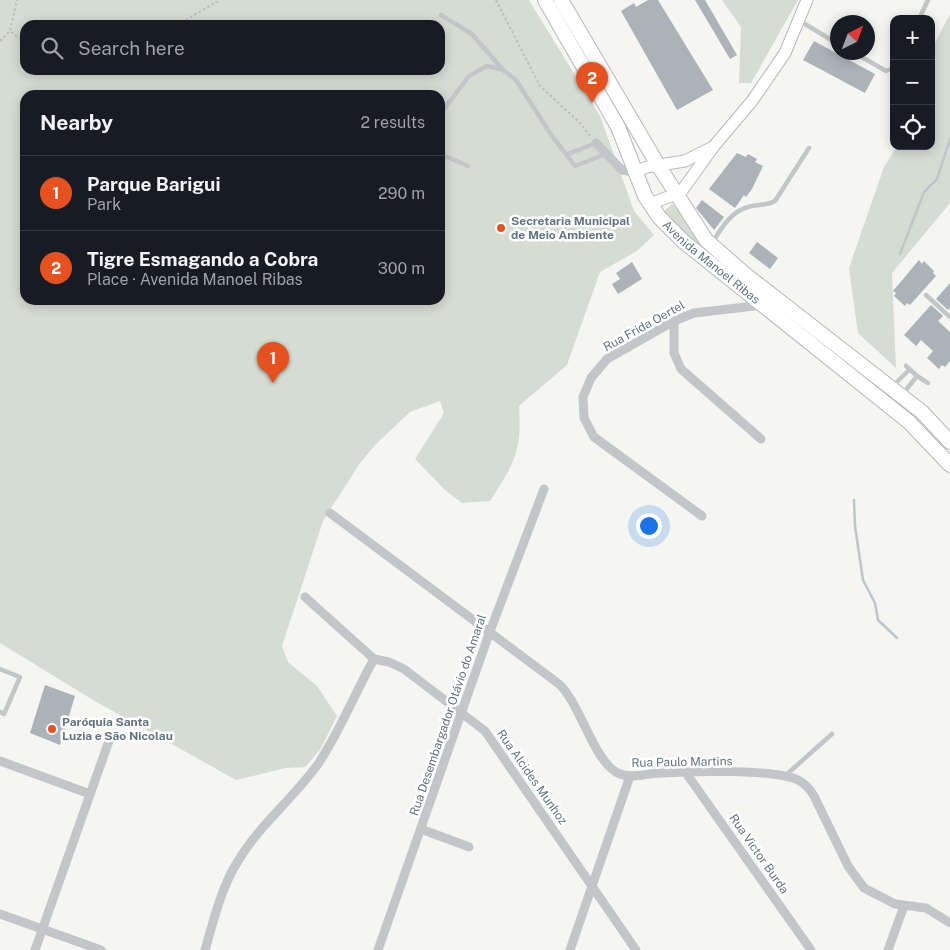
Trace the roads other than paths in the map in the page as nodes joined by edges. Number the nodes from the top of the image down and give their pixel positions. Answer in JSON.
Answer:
{"nodes":[{"id":1,"x":545,"y":0,"type":"edge"},
{"id":2,"x":561,"y":0,"type":"edge"},
{"id":3,"x":807,"y":0,"type":"edge"},
{"id":4,"x":928,"y":0,"type":"edge"},
{"id":5,"x":441,"y":15,"type":"dead end"},
{"id":6,"x":921,"y":15,"type":"edge"},
{"id":7,"x":800,"y":22,"type":"junction"},
{"id":8,"x":830,"y":39,"type":"edge"},
{"id":9,"x":867,"y":60,"type":"edge"},
{"id":10,"x":503,"y":70,"type":"junction"},
{"id":11,"x":890,"y":70,"type":"edge"},
{"id":12,"x":445,"y":108,"type":"edge"},
{"id":13,"x":596,"y":143,"type":"joint"},
{"id":14,"x":714,"y":146,"type":"junction"},
{"id":15,"x":810,"y":148,"type":"dead end"},
{"id":16,"x":568,"y":154,"type":"junction"},
{"id":17,"x":606,"y":154,"type":"junction"},
{"id":18,"x":445,"y":156,"type":"edge"},
{"id":19,"x":658,"y":165,"type":"junction"},
{"id":20,"x":468,"y":166,"type":"dead end"},
{"id":21,"x":634,"y":172,"type":"junction"},
{"id":22,"x":676,"y":195,"type":"junction"},
{"id":23,"x":650,"y":204,"type":"junction"},
{"id":24,"x":711,"y":245,"type":"junction"},
{"id":25,"x":718,"y":269,"type":"junction"},
{"id":26,"x":746,"y":275,"type":"junction"},
{"id":27,"x":926,"y":295,"type":"dead end"},
{"id":28,"x":764,"y":306,"type":"junction"},
{"id":29,"x":790,"y":310,"type":"junction"},
{"id":30,"x":950,"y":316,"type":"edge"},
{"id":31,"x":674,"y":321,"type":"junction"},
{"id":32,"x":917,"y":376,"type":"junction"},
{"id":33,"x":928,"y":383,"type":"dead end"},
{"id":34,"x":896,"y":392,"type":"junction"},
{"id":35,"x":761,"y":439,"type":"dead end"},
{"id":36,"x":950,"y":442,"type":"edge"},
{"id":37,"x":950,"y":465,"type":"edge"},
{"id":38,"x":544,"y":489,"type":"dead end"},
{"id":39,"x":330,"y":513,"type":"dead end"},
{"id":40,"x":702,"y":516,"type":"dead end"},
{"id":41,"x":305,"y":596,"type":"dead end"},
{"id":42,"x":489,"y":634,"type":"junction"},
{"id":43,"x":374,"y":659,"type":"junction"},
{"id":44,"x":0,"y":669,"type":"edge"},
{"id":45,"x":0,"y":712,"type":"edge"},
{"id":46,"x":462,"y":713,"type":"junction"},
{"id":47,"x":832,"y":734,"type":"dead end"},
{"id":48,"x":110,"y":738,"type":"dead end"},
{"id":49,"x":0,"y":760,"type":"edge"},
{"id":50,"x":686,"y":773,"type":"junction"},
{"id":51,"x":630,"y":776,"type":"junction"},
{"id":52,"x":785,"y":776,"type":"junction"},
{"id":53,"x":90,"y":794,"type":"junction"},
{"id":54,"x":421,"y":829,"type":"junction"},
{"id":55,"x":469,"y":847,"type":"dead end"},
{"id":56,"x":592,"y":886,"type":"junction"},
{"id":57,"x":904,"y":906,"type":"junction"},
{"id":58,"x":0,"y":914,"type":"edge"},
{"id":59,"x":950,"y":923,"type":"edge"},
{"id":60,"x":42,"y":929,"type":"junction"},
{"id":61,"x":35,"y":950,"type":"edge"},
{"id":62,"x":101,"y":950,"type":"edge"},
{"id":63,"x":205,"y":950,"type":"edge"},
{"id":64,"x":378,"y":950,"type":"edge"},
{"id":65,"x":570,"y":950,"type":"edge"},
{"id":66,"x":636,"y":950,"type":"edge"},
{"id":67,"x":811,"y":950,"type":"edge"},
{"id":68,"x":888,"y":950,"type":"edge"}],
"edges":[{"from":1,"to":21,"type":"main road","name":"Avenida Manoel Ribas"},
{"from":2,"to":19,"type":"main road","name":"Avenida Manoel Ribas"},
{"from":3,"to":7,"type":"street"},
{"from":4,"to":6,"type":"lane"},
{"from":5,"to":10,"type":"lane"},
{"from":7,"to":8,"type":"lane"},
{"from":7,"to":14,"type":"street"},
{"from":9,"to":11,"type":"lane"},
{"from":10,"to":12,"type":"lane"},
{"from":10,"to":16,"type":"lane"},
{"from":13,"to":16,"type":"lane"},
{"from":13,"to":17,"type":"street"},
{"from":14,"to":19,"type":"street"},
{"from":14,"to":22,"type":"street"},
{"from":15,"to":24,"type":"lane"},
{"from":16,"to":17,"type":"lane"},
{"from":17,"to":21,"type":"street"},
{"from":18,"to":20,"type":"lane"},
{"from":19,"to":21,"type":"street"},
{"from":19,"to":22,"type":"main road","name":"Avenida Manoel Ribas"},
{"from":21,"to":23,"type":"main road","name":"Avenida Manoel Ribas"},
{"from":22,"to":23,"type":"street"},
{"from":22,"to":24,"type":"main road","name":"Avenida Manoel Ribas"},
{"from":23,"to":25,"type":"main road","name":"Avenida Manoel Ribas"},
{"from":24,"to":26,"type":"main road","name":"Avenida Manoel Ribas"},
{"from":25,"to":26,"type":"main road"},
{"from":25,"to":28,"type":"main road","name":"Avenida Manoel Ribas"},
{"from":26,"to":29,"type":"main road","name":"Avenida Manoel Ribas"},
{"from":27,"to":30,"type":"lane"},
{"from":28,"to":29,"type":"main road"},
{"from":28,"to":31,"type":"street","name":"Rua Frida Oertel"},
{"from":28,"to":37,"type":"main road","name":"Avenida Manoel Ribas"},
{"from":29,"to":34,"type":"main road","name":"Avenida Manoel Ribas"},
{"from":31,"to":35,"type":"street"},
{"from":31,"to":40,"type":"street","name":"Rua Frida Oertel"},
{"from":32,"to":33,"type":"lane"},
{"from":32,"to":34,"type":"lane"},
{"from":32,"to":34,"type":"lane"},
{"from":34,"to":36,"type":"main road","name":"Avenida Manoel Ribas"},
{"from":38,"to":42,"type":"street","name":"Rua Desembargador Otávio do Amaral"},
{"from":39,"to":42,"type":"street","name":"Rua Paulo Martins"},
{"from":41,"to":43,"type":"street","name":"Rua Alcides Munhoz"},
{"from":42,"to":46,"type":"street","name":"Rua Desembargador Otávio do Amaral"},
{"from":42,"to":51,"type":"street","name":"Rua Paulo Martins"},
{"from":43,"to":46,"type":"street","name":"Rua Alcides Munhoz"},
{"from":43,"to":63,"type":"street"},
{"from":44,"to":45,"type":"lane"},
{"from":46,"to":54,"type":"street","name":"Rua Desembargador Otávio do Amaral"},
{"from":46,"to":56,"type":"street","name":"Rua Alcides Munhoz"},
{"from":47,"to":52,"type":"lane"},
{"from":48,"to":53,"type":"street"},
{"from":49,"to":53,"type":"street"},
{"from":50,"to":51,"type":"street","name":"Rua Paulo Martins"},
{"from":50,"to":52,"type":"street","name":"Rua Paulo Martins"},
{"from":50,"to":67,"type":"street","name":"Rua Victor Burda"},
{"from":51,"to":56,"type":"street"},
{"from":52,"to":57,"type":"street","name":"Rua Paulo Martins"},
{"from":53,"to":60,"type":"street"},
{"from":54,"to":55,"type":"street"},
{"from":54,"to":64,"type":"street","name":"Rua Desembargador Otávio do Amaral"},
{"from":56,"to":65,"type":"street"},
{"from":56,"to":66,"type":"street","name":"Rua Alcides Munhoz"},
{"from":57,"to":59,"type":"street","name":"Rua Paulo Martins"},
{"from":57,"to":68,"type":"street"},
{"from":58,"to":60,"type":"street"},
{"from":60,"to":61,"type":"street"},
{"from":60,"to":62,"type":"street"}]}
